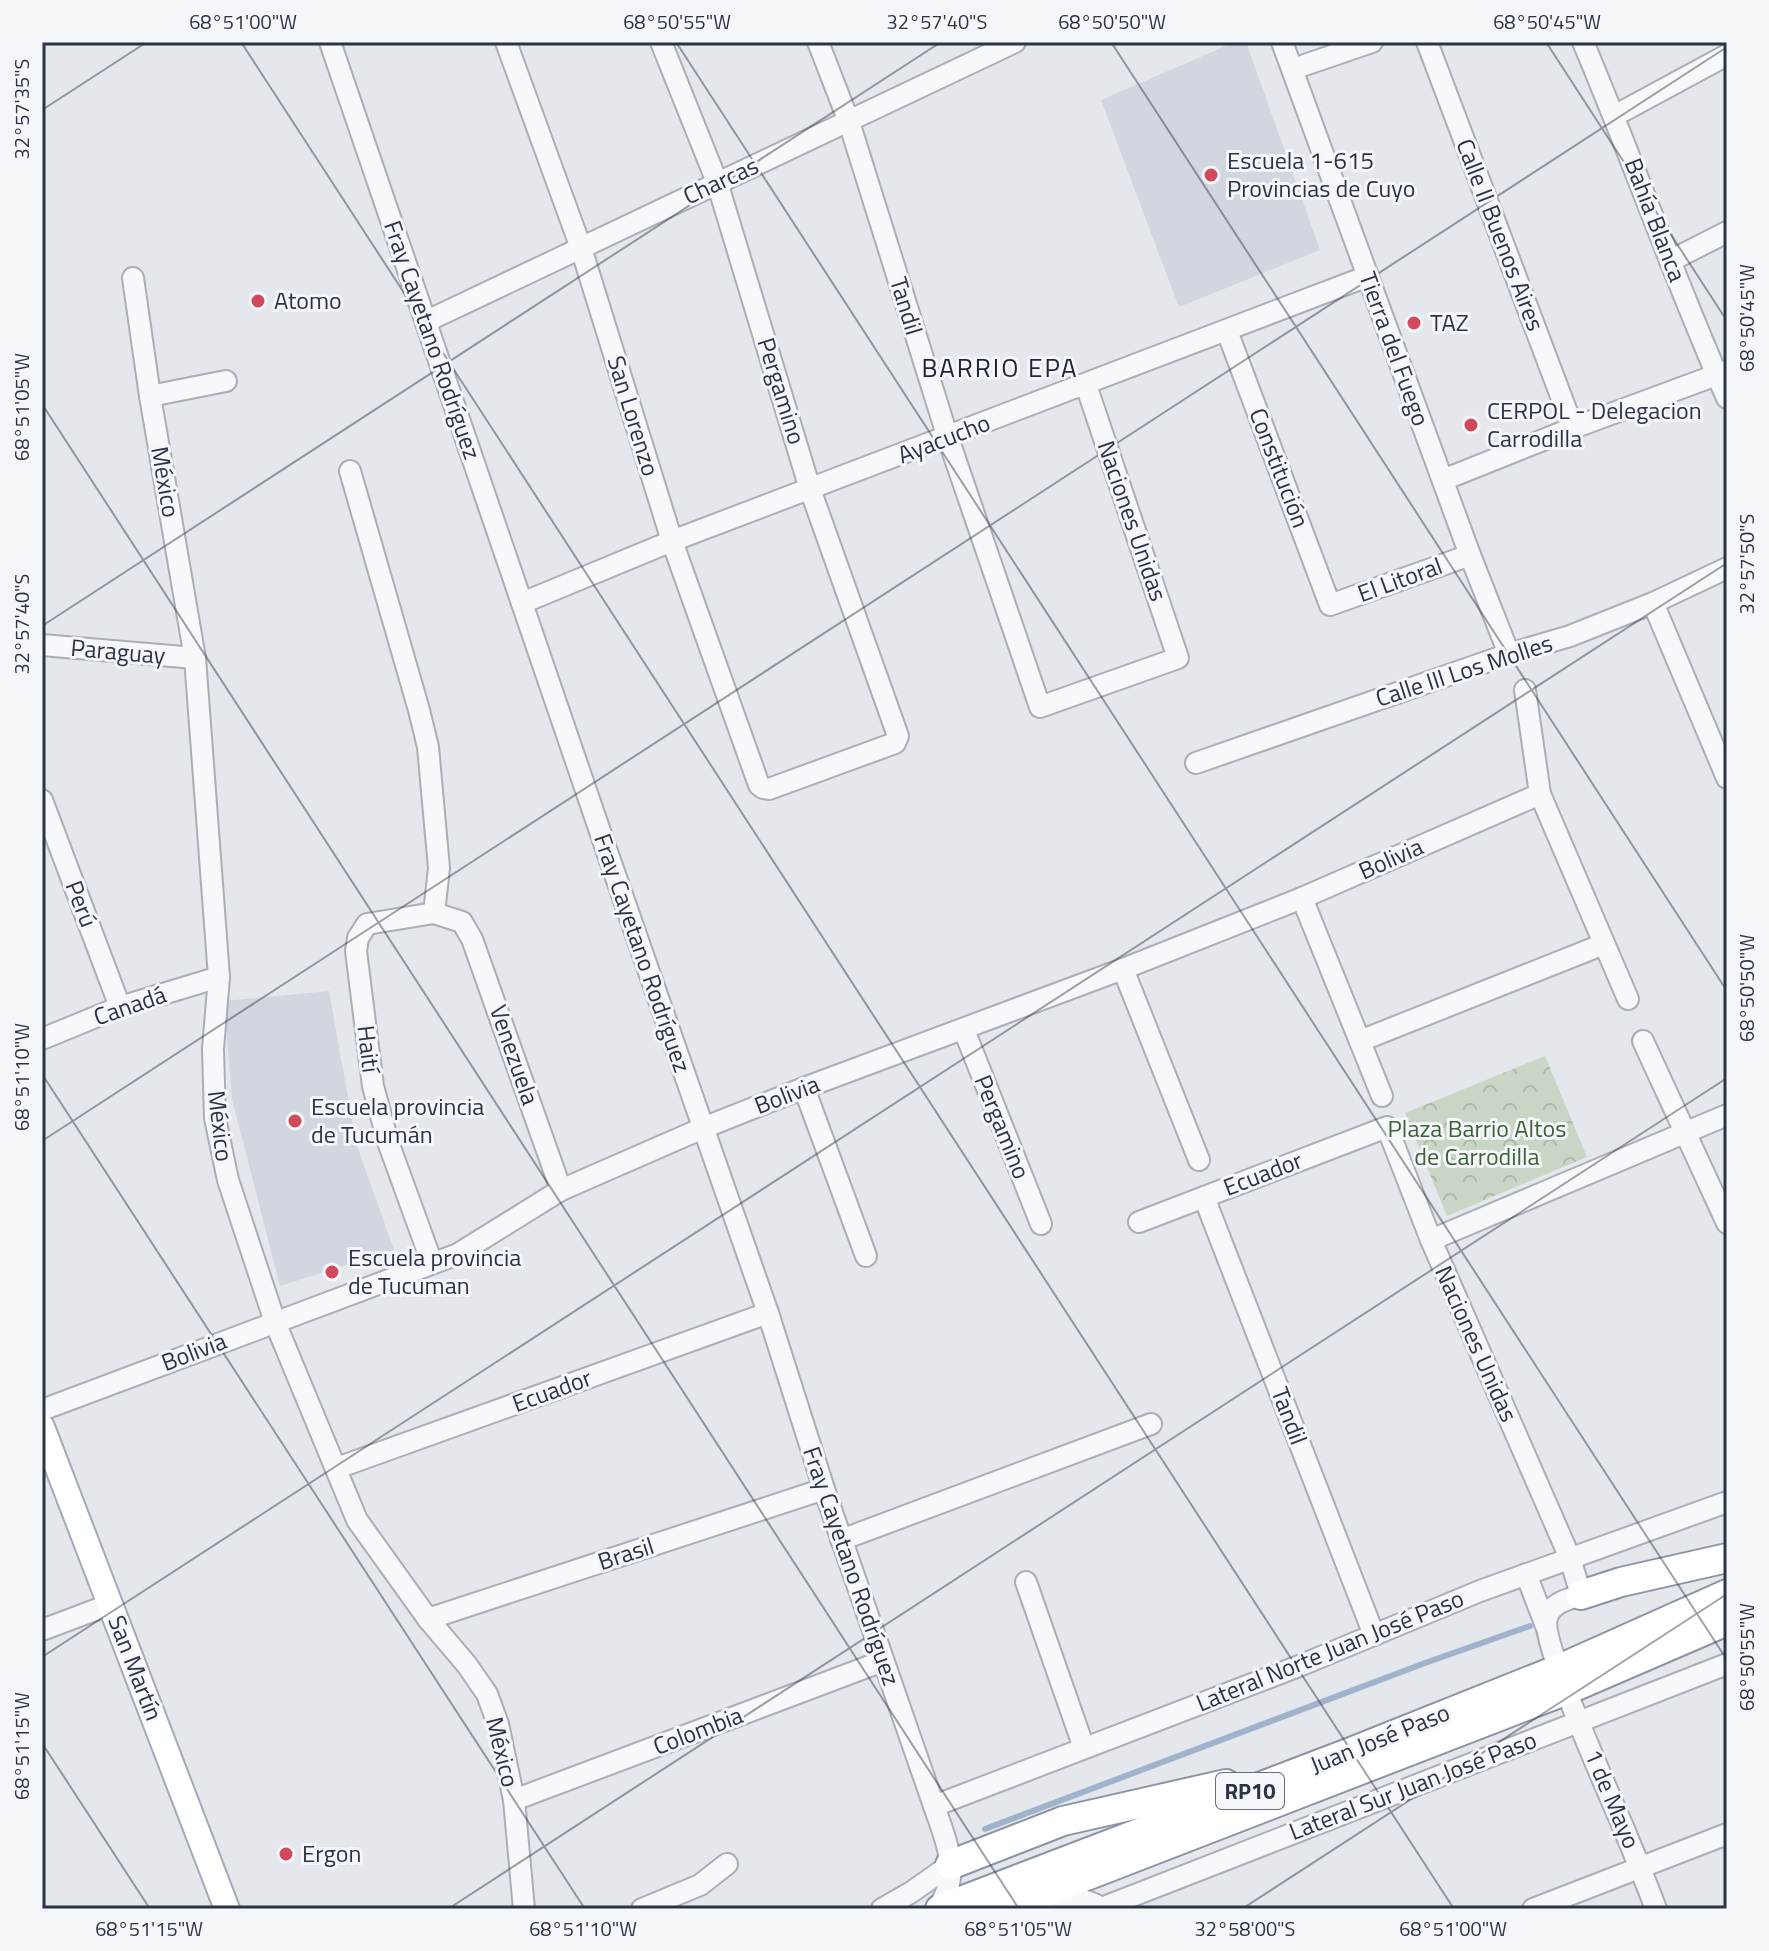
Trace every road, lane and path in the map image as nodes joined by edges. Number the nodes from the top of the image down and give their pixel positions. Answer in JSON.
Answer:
{"nodes":[{"id":1,"x":330,"y":42,"type":"edge"},
{"id":2,"x":506,"y":42,"type":"edge"},
{"id":3,"x":661,"y":42,"type":"edge"},
{"id":4,"x":818,"y":42,"type":"edge"},
{"id":5,"x":1015,"y":42,"type":"edge"},
{"id":6,"x":1282,"y":42,"type":"edge"},
{"id":7,"x":1372,"y":42,"type":"edge"},
{"id":8,"x":1427,"y":42,"type":"edge"},
{"id":9,"x":1583,"y":42,"type":"edge"},
{"id":10,"x":984,"y":49,"type":"edge"},
{"id":11,"x":1727,"y":55,"type":"edge"},
{"id":12,"x":1293,"y":69,"type":"junction"},
{"id":13,"x":1614,"y":116,"type":"junction"},
{"id":14,"x":849,"y":122,"type":"junction"},
{"id":15,"x":717,"y":182,"type":"junction"},
{"id":16,"x":1727,"y":232,"type":"edge"},
{"id":17,"x":581,"y":248,"type":"junction"},
{"id":18,"x":1670,"y":261,"type":"junction"},
{"id":19,"x":1368,"y":276,"type":"junction"},
{"id":20,"x":133,"y":278,"type":"dead end"},
{"id":21,"x":427,"y":321,"type":"junction"},
{"id":22,"x":1227,"y":331,"type":"junction"},
{"id":23,"x":1722,"y":373,"type":"edge"},
{"id":24,"x":226,"y":381,"type":"dead end"},
{"id":25,"x":1086,"y":385,"type":"junction"},
{"id":26,"x":150,"y":396,"type":"junction"},
{"id":27,"x":1727,"y":398,"type":"edge"},
{"id":28,"x":1573,"y":428,"type":"junction"},
{"id":29,"x":948,"y":438,"type":"junction"},
{"id":30,"x":350,"y":471,"type":"dead end"},
{"id":31,"x":1443,"y":480,"type":"junction"},
{"id":32,"x":810,"y":489,"type":"junction"},
{"id":33,"x":672,"y":541,"type":"junction"},
{"id":34,"x":1470,"y":555,"type":"junction"},
{"id":35,"x":1727,"y":568,"type":"edge"},
{"id":36,"x":522,"y":603,"type":"junction"},
{"id":37,"x":1653,"y":603,"type":"junction"},
{"id":38,"x":1330,"y":605,"type":"joint"},
{"id":39,"x":42,"y":645,"type":"edge"},
{"id":40,"x":1509,"y":654,"type":"junction"},
{"id":41,"x":195,"y":658,"type":"junction"},
{"id":42,"x":1525,"y":690,"type":"dead end"},
{"id":43,"x":1040,"y":707,"type":"joint"},
{"id":44,"x":1196,"y":763,"type":"dead end"},
{"id":45,"x":1727,"y":778,"type":"edge"},
{"id":46,"x":763,"y":788,"type":"joint"},
{"id":47,"x":1540,"y":794,"type":"junction"},
{"id":48,"x":42,"y":800,"type":"edge"},
{"id":49,"x":1302,"y":898,"type":"junction"},
{"id":50,"x":434,"y":913,"type":"junction"},
{"id":51,"x":1604,"y":944,"type":"junction"},
{"id":52,"x":1123,"y":969,"type":"junction"},
{"id":53,"x":219,"y":977,"type":"junction"},
{"id":54,"x":1628,"y":999,"type":"dead end"},
{"id":55,"x":120,"y":1007,"type":"junction"},
{"id":56,"x":964,"y":1030,"type":"junction"},
{"id":57,"x":42,"y":1039,"type":"edge"},
{"id":58,"x":1360,"y":1041,"type":"junction"},
{"id":59,"x":1643,"y":1041,"type":"dead end"},
{"id":60,"x":804,"y":1088,"type":"junction"},
{"id":61,"x":1382,"y":1096,"type":"dead end"},
{"id":62,"x":1727,"y":1115,"type":"edge"},
{"id":63,"x":1387,"y":1127,"type":"joint"},
{"id":64,"x":703,"y":1128,"type":"junction"},
{"id":65,"x":1687,"y":1132,"type":"junction"},
{"id":66,"x":1199,"y":1160,"type":"dead end"},
{"id":67,"x":561,"y":1190,"type":"junction"},
{"id":68,"x":1204,"y":1197,"type":"junction"},
{"id":69,"x":1139,"y":1222,"type":"dead end"},
{"id":70,"x":1727,"y":1223,"type":"edge"},
{"id":71,"x":1041,"y":1224,"type":"dead end"},
{"id":72,"x":1431,"y":1240,"type":"junction"},
{"id":73,"x":866,"y":1256,"type":"dead end"},
{"id":74,"x":432,"y":1263,"type":"junction"},
{"id":75,"x":768,"y":1313,"type":"junction"},
{"id":76,"x":275,"y":1322,"type":"junction"},
{"id":77,"x":42,"y":1410,"type":"edge"},
{"id":78,"x":1151,"y":1424,"type":"dead end"},
{"id":79,"x":42,"y":1427,"type":"edge"},
{"id":80,"x":337,"y":1468,"type":"junction"},
{"id":81,"x":824,"y":1489,"type":"junction"},
{"id":82,"x":1727,"y":1502,"type":"edge"},
{"id":83,"x":841,"y":1540,"type":"junction"},
{"id":84,"x":1570,"y":1558,"type":"junction"},
{"id":85,"x":1727,"y":1558,"type":"edge"},
{"id":86,"x":1526,"y":1574,"type":"junction"},
{"id":87,"x":1026,"y":1582,"type":"dead end"},
{"id":88,"x":1727,"y":1594,"type":"edge"},
{"id":89,"x":1581,"y":1595,"type":"junction"},
{"id":90,"x":111,"y":1604,"type":"junction"},
{"id":91,"x":428,"y":1619,"type":"junction"},
{"id":92,"x":1727,"y":1621,"type":"edge"},
{"id":93,"x":1546,"y":1626,"type":"junction"},
{"id":94,"x":42,"y":1630,"type":"edge"},
{"id":95,"x":1374,"y":1635,"type":"junction"},
{"id":96,"x":883,"y":1661,"type":"junction"},
{"id":97,"x":1727,"y":1664,"type":"edge"},
{"id":98,"x":1563,"y":1680,"type":"junction"},
{"id":99,"x":1580,"y":1721,"type":"junction"},
{"id":100,"x":1084,"y":1748,"type":"junction"},
{"id":101,"x":1351,"y":1752,"type":"junction"},
{"id":102,"x":514,"y":1800,"type":"junction"},
{"id":103,"x":934,"y":1806,"type":"junction"},
{"id":104,"x":1727,"y":1834,"type":"edge"},
{"id":105,"x":727,"y":1864,"type":"dead end"},
{"id":106,"x":950,"y":1865,"type":"junction"},
{"id":107,"x":1640,"y":1867,"type":"junction"},
{"id":108,"x":227,"y":1909,"type":"edge"},
{"id":109,"x":524,"y":1909,"type":"edge"},
{"id":110,"x":642,"y":1909,"type":"edge"},
{"id":111,"x":882,"y":1909,"type":"edge"},
{"id":112,"x":939,"y":1909,"type":"edge"},
{"id":113,"x":1001,"y":1909,"type":"edge"},
{"id":114,"x":1013,"y":1909,"type":"edge"},
{"id":115,"x":1101,"y":1909,"type":"edge"},
{"id":116,"x":1533,"y":1909,"type":"edge"},
{"id":117,"x":1656,"y":1909,"type":"edge"}],
"edges":[{"from":1,"to":21,"type":"street","name":"Fray Cayetano Rodríguez"},
{"from":2,"to":17,"type":"street","name":"San Lorenzo"},
{"from":3,"to":15,"type":"street","name":"Pergamino"},
{"from":4,"to":14,"type":"street","name":"Tandil"},
{"from":5,"to":10,"type":"street","name":"Charcas"},
{"from":6,"to":12,"type":"street","name":"Tierra del Fuego"},
{"from":7,"to":12,"type":"street"},
{"from":8,"to":28,"type":"street","name":"Calle II Buenos Aires"},
{"from":9,"to":13,"type":"street","name":"Bahía Blanca"},
{"from":10,"to":14,"type":"street","name":"Charcas"},
{"from":11,"to":13,"type":"street"},
{"from":12,"to":19,"type":"street","name":"Tierra del Fuego"},
{"from":13,"to":18,"type":"street","name":"Bahía Blanca"},
{"from":14,"to":15,"type":"street","name":"Charcas"},
{"from":14,"to":29,"type":"street","name":"Tandil"},
{"from":15,"to":17,"type":"street","name":"Charcas"},
{"from":15,"to":32,"type":"street","name":"Pergamino"},
{"from":16,"to":18,"type":"street"},
{"from":17,"to":21,"type":"street","name":"Charcas"},
{"from":17,"to":33,"type":"street","name":"San Lorenzo"},
{"from":18,"to":23,"type":"street","name":"Bahía Blanca"},
{"from":19,"to":22,"type":"street","name":"Ayacucho"},
{"from":19,"to":31,"type":"street","name":"Tierra del Fuego"},
{"from":20,"to":26,"type":"street","name":"México"},
{"from":21,"to":36,"type":"street","name":"Fray Cayetano Rodríguez"},
{"from":22,"to":25,"type":"street","name":"Ayacucho"},
{"from":22,"to":38,"type":"street","name":"Constitución"},
{"from":23,"to":27,"type":"street","name":"Bahía Blanca"},
{"from":23,"to":28,"type":"street"},
{"from":24,"to":26,"type":"street"},
{"from":25,"to":29,"type":"street","name":"Ayacucho"},
{"from":25,"to":43,"type":"street","name":"Naciones Unidas"},
{"from":26,"to":41,"type":"street","name":"México"},
{"from":28,"to":31,"type":"street"},
{"from":29,"to":32,"type":"street","name":"Ayacucho"},
{"from":29,"to":43,"type":"street","name":"Tandil"},
{"from":30,"to":50,"type":"street"},
{"from":31,"to":34,"type":"street","name":"Tierra del Fuego"},
{"from":32,"to":33,"type":"street","name":"Ayacucho"},
{"from":32,"to":46,"type":"street","name":"Pergamino"},
{"from":33,"to":36,"type":"street","name":"Ayacucho"},
{"from":33,"to":46,"type":"street","name":"San Lorenzo"},
{"from":34,"to":38,"type":"street","name":"El Litoral"},
{"from":34,"to":40,"type":"street","name":"Tierra del Fuego"},
{"from":35,"to":37,"type":"street","name":"Calle III Los Molles"},
{"from":36,"to":64,"type":"street","name":"Fray Cayetano Rodríguez"},
{"from":37,"to":40,"type":"street","name":"Calle III Los Molles"},
{"from":37,"to":45,"type":"street"},
{"from":39,"to":41,"type":"street","name":"Paraguay"},
{"from":40,"to":44,"type":"street","name":"Calle III Los Molles"},
{"from":41,"to":53,"type":"street","name":"México"},
{"from":42,"to":47,"type":"street"},
{"from":47,"to":49,"type":"street","name":"Bolivia"},
{"from":47,"to":51,"type":"street"},
{"from":48,"to":55,"type":"street","name":"Perú"},
{"from":49,"to":52,"type":"street","name":"Bolivia"},
{"from":49,"to":58,"type":"street"},
{"from":50,"to":67,"type":"street","name":"Venezuela"},
{"from":50,"to":74,"type":"street","name":"Haití"},
{"from":51,"to":54,"type":"street"},
{"from":51,"to":58,"type":"street"},
{"from":52,"to":56,"type":"street","name":"Bolivia"},
{"from":52,"to":66,"type":"street"},
{"from":53,"to":55,"type":"street","name":"Canadá"},
{"from":53,"to":76,"type":"street","name":"México"},
{"from":55,"to":57,"type":"street","name":"Canadá"},
{"from":56,"to":60,"type":"street","name":"Bolivia"},
{"from":56,"to":71,"type":"street","name":"Pergamino"},
{"from":58,"to":61,"type":"street"},
{"from":59,"to":65,"type":"street"},
{"from":60,"to":64,"type":"street","name":"Bolivia"},
{"from":60,"to":73,"type":"street"},
{"from":62,"to":65,"type":"street"},
{"from":63,"to":68,"type":"street","name":"Ecuador"},
{"from":63,"to":72,"type":"street","name":"Naciones Unidas"},
{"from":64,"to":67,"type":"street","name":"Bolivia"},
{"from":64,"to":75,"type":"street","name":"Fray Cayetano Rodríguez"},
{"from":65,"to":70,"type":"street"},
{"from":65,"to":72,"type":"street"},
{"from":67,"to":74,"type":"street","name":"Bolivia"},
{"from":68,"to":69,"type":"street","name":"Ecuador"},
{"from":68,"to":95,"type":"street","name":"Tandil"},
{"from":72,"to":84,"type":"street","name":"Naciones Unidas"},
{"from":74,"to":76,"type":"street","name":"Bolivia"},
{"from":75,"to":80,"type":"street","name":"Ecuador"},
{"from":75,"to":81,"type":"street","name":"Fray Cayetano Rodríguez"},
{"from":76,"to":77,"type":"street","name":"Bolivia"},
{"from":76,"to":80,"type":"street","name":"México"},
{"from":78,"to":83,"type":"street"},
{"from":79,"to":90,"type":"main road","name":"San Martín"},
{"from":80,"to":91,"type":"street","name":"México"},
{"from":81,"to":83,"type":"street","name":"Fray Cayetano Rodríguez"},
{"from":81,"to":91,"type":"street","name":"Brasil"},
{"from":82,"to":84,"type":"street","name":"Lateral Norte Juan José Paso"},
{"from":83,"to":96,"type":"street","name":"Fray Cayetano Rodríguez"},
{"from":84,"to":86,"type":"street","name":"Lateral Norte Juan José Paso"},
{"from":84,"to":89,"type":"street","name":"Naciones Unidas"},
{"from":85,"to":89,"type":"highway"},
{"from":86,"to":93,"type":"street","name":"1 de Mayo"},
{"from":86,"to":95,"type":"street","name":"Lateral Norte Juan José Paso"},
{"from":87,"to":100,"type":"street"},
{"from":88,"to":98,"type":"highway","name":"Juan José Paso","number":"RP10"},
{"from":89,"to":93,"type":"street"},
{"from":90,"to":94,"type":"street"},
{"from":90,"to":108,"type":"main road","name":"San Martín"},
{"from":91,"to":102,"type":"street","name":"México"},
{"from":92,"to":98,"type":"highway","name":"Juan José Paso","number":"RP10"},
{"from":93,"to":98,"type":"street","name":"1 de Mayo"},
{"from":95,"to":100,"type":"street","name":"Lateral Norte Juan José Paso"},
{"from":96,"to":102,"type":"street","name":"Colombia"},
{"from":96,"to":103,"type":"street","name":"Fray Cayetano Rodríguez"},
{"from":97,"to":99,"type":"street","name":"Lateral Sur Juan José Paso"},
{"from":98,"to":99,"type":"street","name":"1 de Mayo"},
{"from":98,"to":101,"type":"highway","name":"Juan José Paso","number":"RP10"},
{"from":98,"to":113,"type":"highway","name":"Juan José Paso","number":"RP10"},
{"from":99,"to":107,"type":"street","name":"1 de Mayo"},
{"from":99,"to":115,"type":"street","name":"Lateral Sur Juan José Paso"},
{"from":100,"to":103,"type":"street","name":"Lateral Norte Juan José Paso"},
{"from":101,"to":106,"type":"highway"},
{"from":101,"to":112,"type":"highway","name":"Juan José Paso","number":"RP10"},
{"from":102,"to":109,"type":"street","name":"México"},
{"from":103,"to":106,"type":"street","name":"Fray Cayetano Rodríguez"},
{"from":104,"to":107,"type":"street"},
{"from":105,"to":110,"type":"street"},
{"from":106,"to":111,"type":"street"},
{"from":106,"to":112,"type":"street"},
{"from":107,"to":116,"type":"street"},
{"from":107,"to":117,"type":"street","name":"1 de Mayo"},
{"from":114,"to":115,"type":"street"}]}
